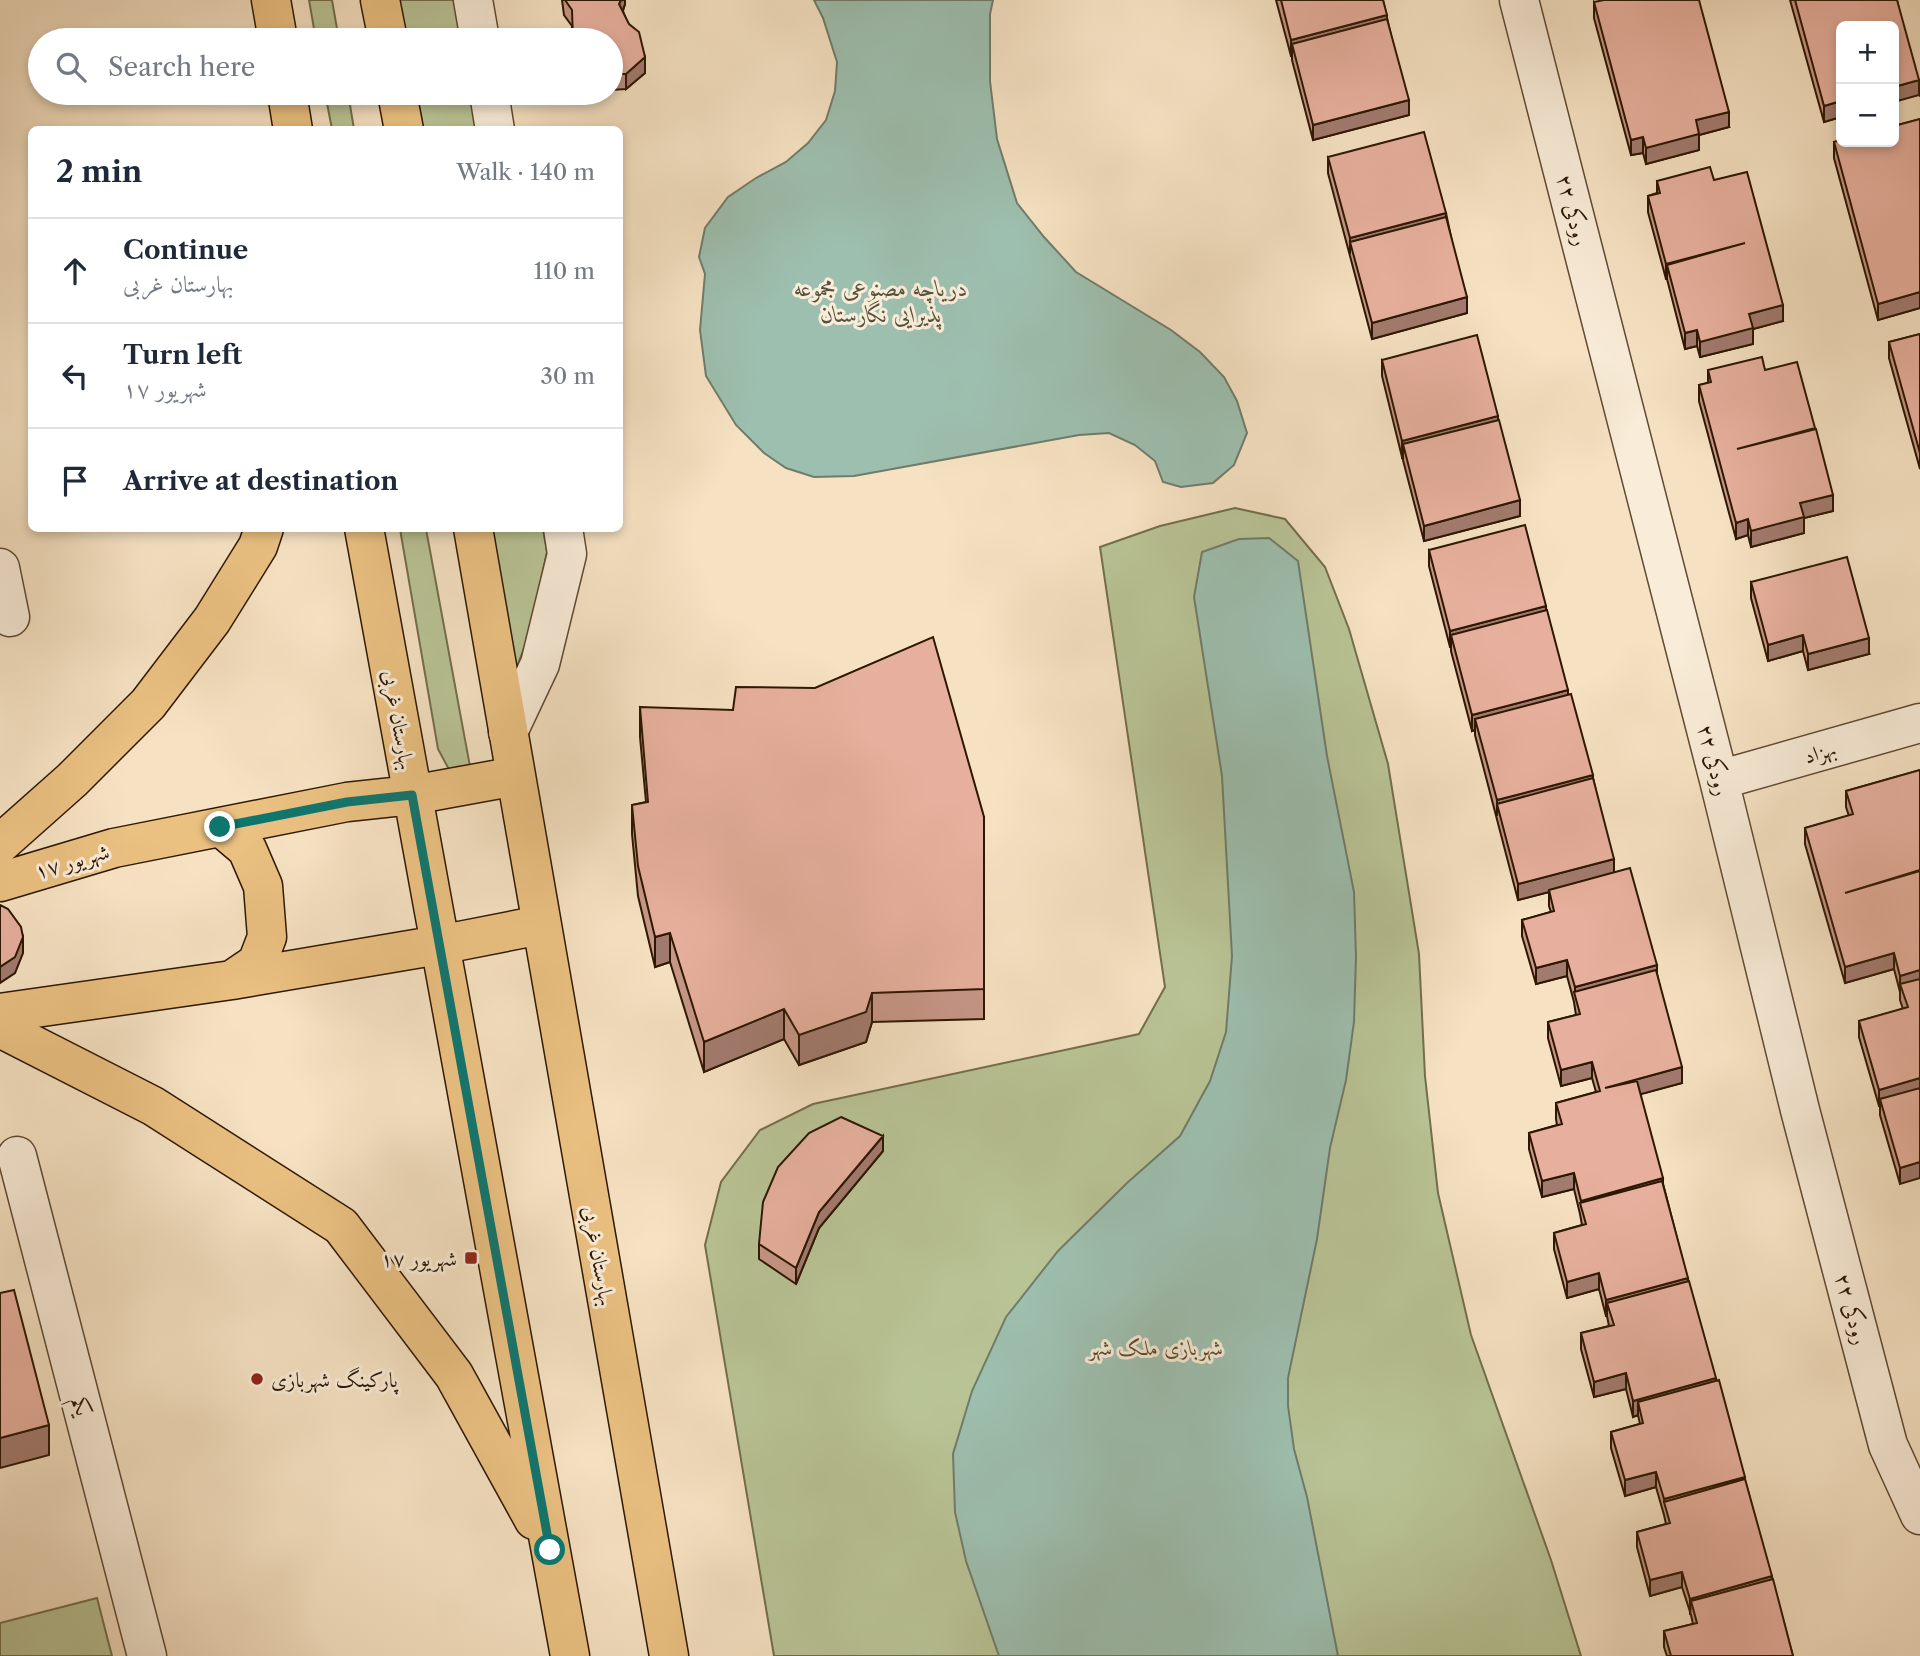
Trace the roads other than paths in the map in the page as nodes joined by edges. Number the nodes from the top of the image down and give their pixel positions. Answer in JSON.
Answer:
{"nodes":[{"id":1,"x":271,"y":0,"type":"edge"},
{"id":2,"x":380,"y":0,"type":"edge"},
{"id":3,"x":473,"y":0,"type":"edge"},
{"id":4,"x":1519,"y":0,"type":"edge"},
{"id":5,"x":276,"y":28,"type":"edge"},
{"id":6,"x":386,"y":28,"type":"edge"},
{"id":7,"x":478,"y":28,"type":"edge"},
{"id":8,"x":289,"y":105,"type":"edge"},
{"id":9,"x":399,"y":105,"type":"edge"},
{"id":10,"x":491,"y":105,"type":"edge"},
{"id":11,"x":292,"y":126,"type":"edge"},
{"id":12,"x":403,"y":126,"type":"edge"},
{"id":13,"x":494,"y":126,"type":"edge"},
{"id":14,"x":263,"y":532,"type":"edge"},
{"id":15,"x":365,"y":532,"type":"edge"},
{"id":16,"x":475,"y":532,"type":"edge"},
{"id":17,"x":563,"y":532,"type":"edge"},
{"id":18,"x":0,"y":568,"type":"edge"},
{"id":19,"x":10,"y":617,"type":"dead end"},
{"id":20,"x":1920,"y":723,"type":"edge"},
{"id":21,"x":508,"y":732,"type":"junction"},
{"id":22,"x":516,"y":776,"type":"junction"},
{"id":23,"x":1719,"y":780,"type":"junction"},
{"id":24,"x":412,"y":795,"type":"junction"},
{"id":25,"x":220,"y":827,"type":"junction"},
{"id":26,"x":0,"y":844,"type":"edge"},
{"id":27,"x":0,"y":882,"type":"edge"},
{"id":28,"x":541,"y":925,"type":"junction"},
{"id":29,"x":439,"y":945,"type":"junction"},
{"id":30,"x":232,"y":980,"type":"junction"},
{"id":31,"x":0,"y":1013,"type":"edge"},
{"id":32,"x":0,"y":1028,"type":"edge"},
{"id":33,"x":17,"y":1156,"type":"dead end"},
{"id":34,"x":1920,"y":1515,"type":"edge"},
{"id":35,"x":550,"y":1550,"type":"junction"},
{"id":36,"x":147,"y":1656,"type":"edge"},
{"id":37,"x":570,"y":1656,"type":"edge"},
{"id":38,"x":668,"y":1656,"type":"edge"}],
"edges":[{"from":1,"to":5,"type":"main road"},
{"from":2,"to":6,"type":"main road"},
{"from":3,"to":7,"type":"street"},
{"from":4,"to":23,"type":"street","name":"رودکی ۲۲"},
{"from":8,"to":11,"type":"main road"},
{"from":9,"to":12,"type":"main road"},
{"from":10,"to":13,"type":"street"},
{"from":14,"to":26,"type":"main road"},
{"from":15,"to":24,"type":"main road","name":"بهارستان غربی"},
{"from":16,"to":21,"type":"main road","name":"بهارستان غربی"},
{"from":17,"to":21,"type":"street"},
{"from":18,"to":19,"type":"street"},
{"from":20,"to":23,"type":"street","name":"بهزاد"},
{"from":21,"to":22,"type":"main road","name":"بهارستان غربی"},
{"from":22,"to":24,"type":"main road","name":"۱۷ شهریور"},
{"from":22,"to":28,"type":"main road","name":"بهارستان غربی"},
{"from":23,"to":34,"type":"street","name":"رودکی ۲۲"},
{"from":24,"to":25,"type":"main road","name":"۱۷ شهریور"},
{"from":24,"to":29,"type":"main road","name":"بهارستان غربی"},
{"from":25,"to":27,"type":"main road","name":"۱۷ شهریور"},
{"from":25,"to":30,"type":"main road"},
{"from":28,"to":29,"type":"main road"},
{"from":28,"to":38,"type":"main road","name":"بهارستان غربی"},
{"from":29,"to":30,"type":"main road"},
{"from":29,"to":35,"type":"main road","name":"بهارستان غربی"},
{"from":30,"to":31,"type":"main road"},
{"from":32,"to":35,"type":"main road"},
{"from":33,"to":36,"type":"street","name":"یکم"},
{"from":35,"to":37,"type":"main road","name":"بهارستان غربی"}]}
